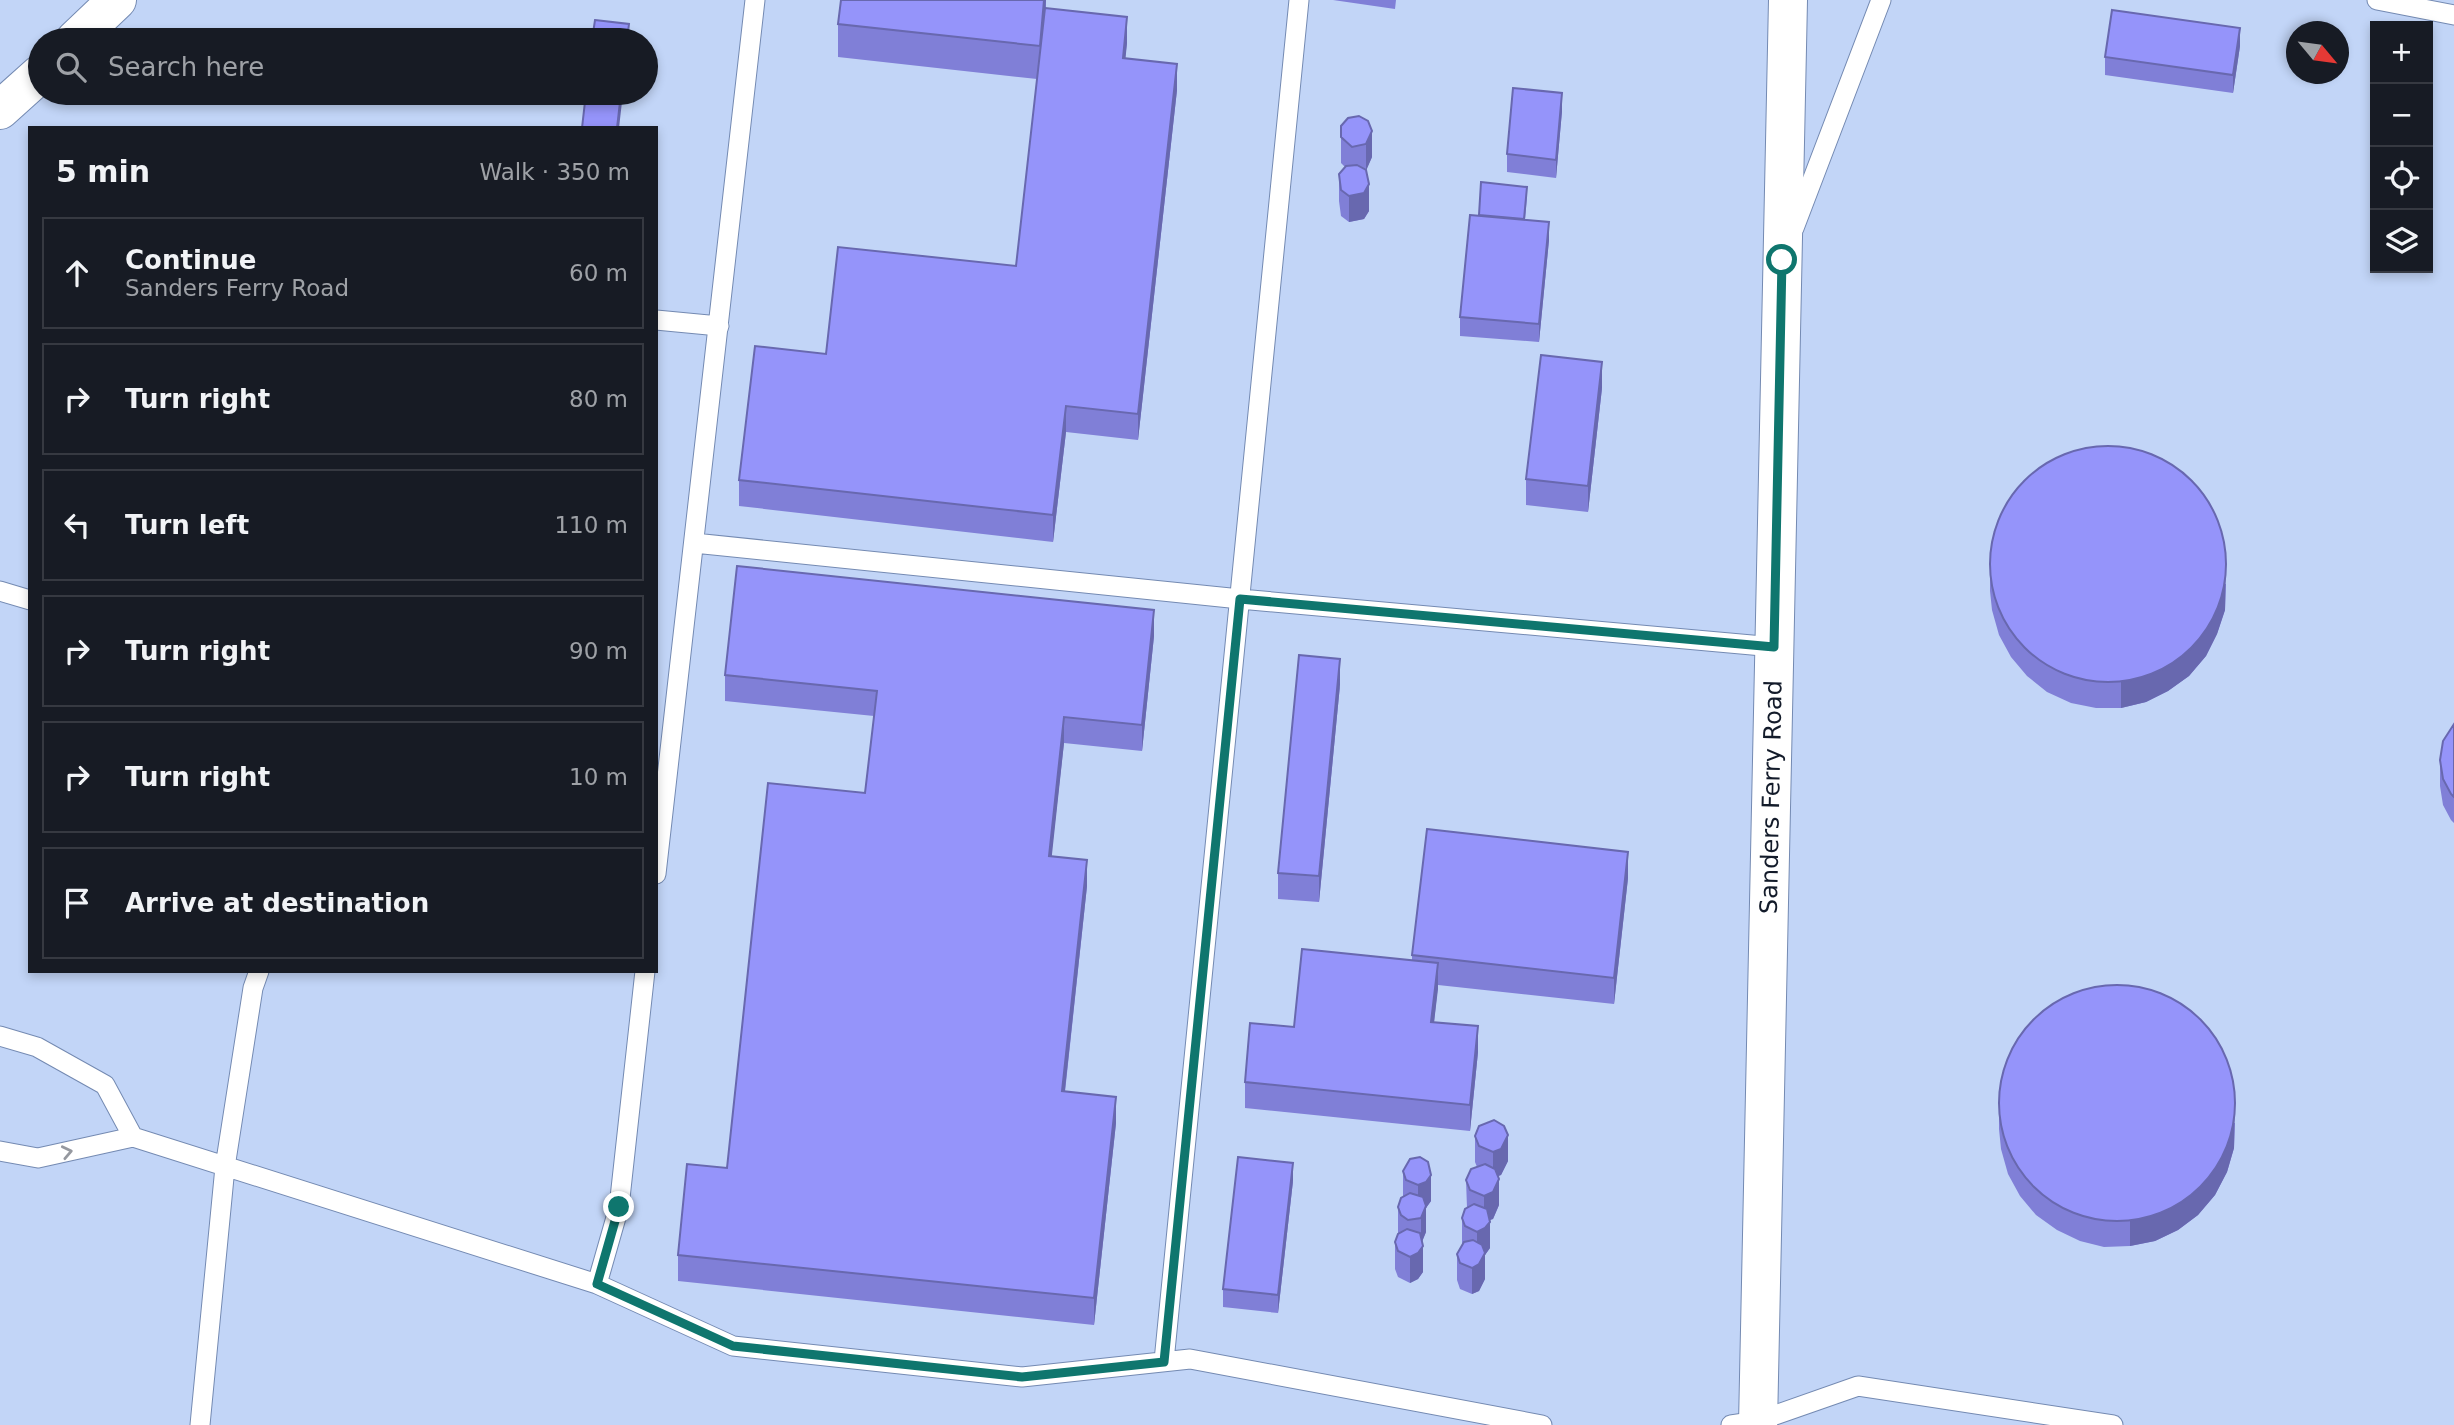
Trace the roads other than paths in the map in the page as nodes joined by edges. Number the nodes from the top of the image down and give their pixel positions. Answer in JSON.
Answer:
{"nodes":[{"id":1,"x":117,"y":0,"type":"edge"},
{"id":2,"x":755,"y":0,"type":"edge"},
{"id":3,"x":1299,"y":0,"type":"edge"},
{"id":4,"x":1788,"y":0,"type":"edge"},
{"id":5,"x":1881,"y":0,"type":"edge"},
{"id":6,"x":2378,"y":0,"type":"edge"},
{"id":7,"x":2454,"y":15,"type":"edge"},
{"id":8,"x":88,"y":28,"type":"edge"},
{"id":9,"x":28,"y":85,"type":"edge"},
{"id":10,"x":0,"y":110,"type":"edge"},
{"id":11,"x":1782,"y":260,"type":"junction"},
{"id":12,"x":658,"y":320,"type":"edge"},
{"id":13,"x":719,"y":326,"type":"junction"},
{"id":14,"x":694,"y":543,"type":"junction"},
{"id":15,"x":0,"y":591,"type":"edge"},
{"id":16,"x":28,"y":599,"type":"edge"},
{"id":17,"x":1240,"y":599,"type":"junction"},
{"id":18,"x":1774,"y":647,"type":"junction"},
{"id":19,"x":658,"y":857,"type":"edge"},
{"id":20,"x":258,"y":973,"type":"edge"},
{"id":21,"x":645,"y":973,"type":"edge"},
{"id":22,"x":0,"y":1036,"type":"edge"},
{"id":23,"x":133,"y":1137,"type":"junction"},
{"id":24,"x":0,"y":1151,"type":"edge"},
{"id":25,"x":225,"y":1167,"type":"junction"},
{"id":26,"x":597,"y":1284,"type":"junction"},
{"id":27,"x":1164,"y":1362,"type":"junction"},
{"id":28,"x":1749,"y":1424,"type":"edge"},
{"id":29,"x":200,"y":1425,"type":"edge"},
{"id":30,"x":1542,"y":1425,"type":"edge"},
{"id":31,"x":2113,"y":1425,"type":"edge"}],
"edges":[{"from":1,"to":8,"type":"street"},
{"from":2,"to":13,"type":"lane"},
{"from":3,"to":17,"type":"lane"},
{"from":4,"to":11,"type":"street","name":"Sanders Ferry Road"},
{"from":5,"to":11,"type":"lane"},
{"from":6,"to":7,"type":"lane"},
{"from":9,"to":10,"type":"street"},
{"from":11,"to":18,"type":"street","name":"Sanders Ferry Road"},
{"from":12,"to":13,"type":"lane"},
{"from":13,"to":14,"type":"lane"},
{"from":14,"to":17,"type":"lane"},
{"from":14,"to":19,"type":"lane"},
{"from":15,"to":16,"type":"lane"},
{"from":17,"to":18,"type":"lane"},
{"from":17,"to":27,"type":"lane"},
{"from":18,"to":28,"type":"street","name":"Sanders Ferry Road"},
{"from":20,"to":25,"type":"lane"},
{"from":21,"to":26,"type":"lane"},
{"from":22,"to":23,"type":"lane"},
{"from":24,"to":23,"type":"lane","one_way":true},
{"from":23,"to":25,"type":"lane"},
{"from":25,"to":26,"type":"lane"},
{"from":25,"to":29,"type":"lane"},
{"from":26,"to":27,"type":"lane"},
{"from":27,"to":30,"type":"lane"},
{"from":28,"to":31,"type":"lane"}]}
